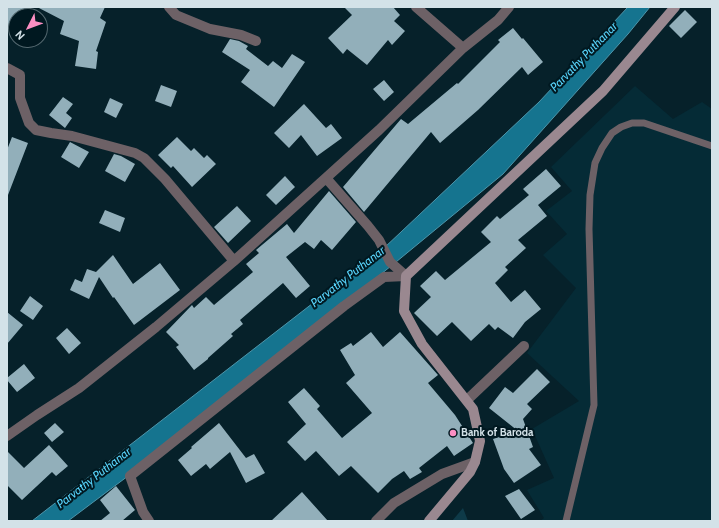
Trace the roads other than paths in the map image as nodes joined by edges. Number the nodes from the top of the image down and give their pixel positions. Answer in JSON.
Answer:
{"nodes":[{"id":1,"x":169,"y":7,"type":"edge"},
{"id":2,"x":416,"y":7,"type":"edge"},
{"id":3,"x":509,"y":7,"type":"edge"},
{"id":4,"x":675,"y":7,"type":"edge"},
{"id":5,"x":256,"y":42,"type":"dead end"},
{"id":6,"x":463,"y":48,"type":"junction"},
{"id":7,"x":7,"y":68,"type":"edge"},
{"id":8,"x":712,"y":146,"type":"edge"},
{"id":9,"x":326,"y":178,"type":"junction"},
{"id":10,"x":234,"y":261,"type":"junction"},
{"id":11,"x":406,"y":276,"type":"junction"},
{"id":12,"x":524,"y":346,"type":"dead end"},
{"id":13,"x":467,"y":400,"type":"junction"},
{"id":14,"x":7,"y":435,"type":"edge"},
{"id":15,"x":476,"y":462,"type":"junction"},
{"id":16,"x":149,"y":521,"type":"edge"},
{"id":17,"x":376,"y":521,"type":"edge"},
{"id":18,"x":430,"y":521,"type":"edge"},
{"id":19,"x":566,"y":521,"type":"edge"}],
"edges":[{"from":1,"to":5,"type":"street"},
{"from":2,"to":6,"type":"street"},
{"from":3,"to":6,"type":"street"},
{"from":4,"to":11,"type":"street"},
{"from":6,"to":9,"type":"street"},
{"from":7,"to":10,"type":"street"},
{"from":8,"to":19,"type":"lane"},
{"from":9,"to":10,"type":"street"},
{"from":9,"to":11,"type":"street"},
{"from":10,"to":14,"type":"street"},
{"from":11,"to":13,"type":"street"},
{"from":11,"to":16,"type":"street"},
{"from":12,"to":13,"type":"street"},
{"from":13,"to":15,"type":"street"},
{"from":15,"to":17,"type":"street"},
{"from":15,"to":18,"type":"street"}]}
